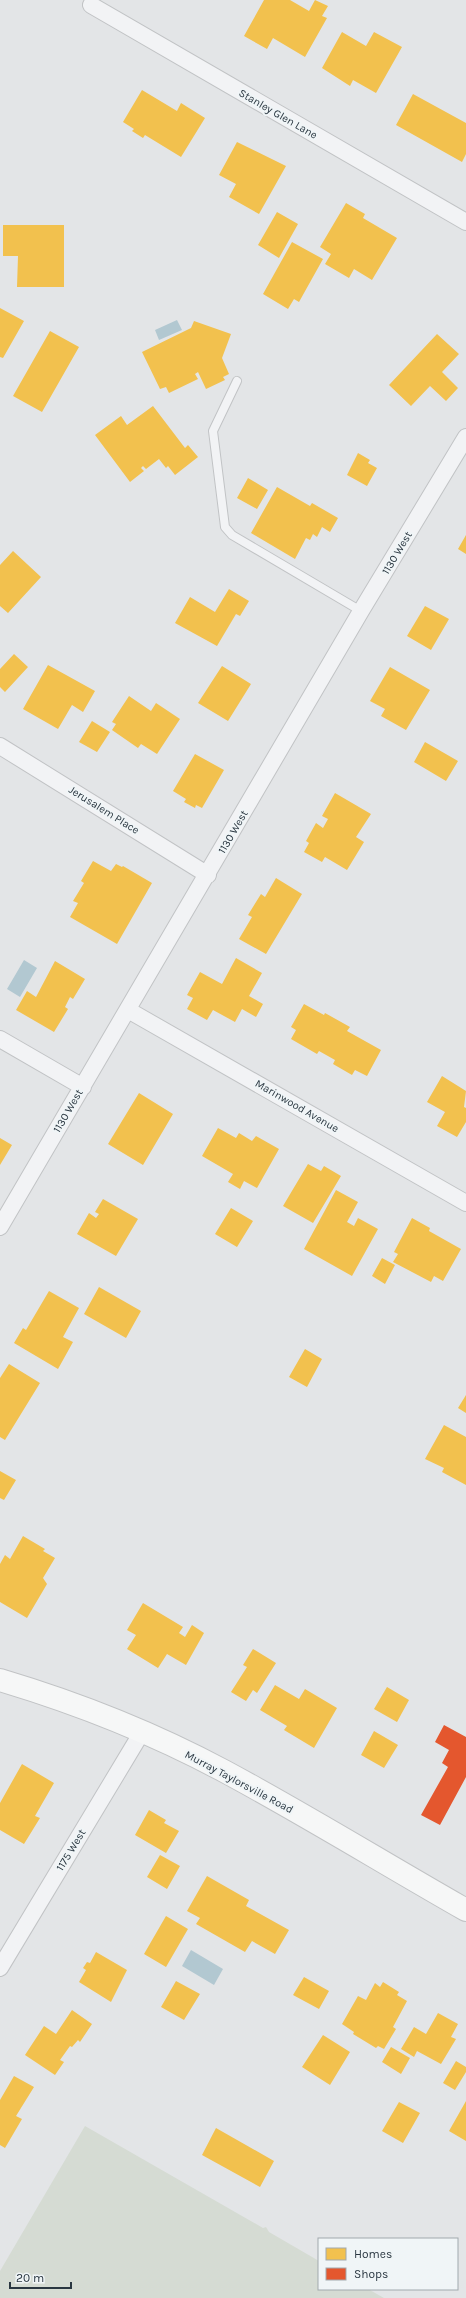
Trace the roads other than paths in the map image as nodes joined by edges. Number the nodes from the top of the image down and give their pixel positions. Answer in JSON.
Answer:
{"nodes":[{"id":1,"x":91,"y":6,"type":"dead end"},
{"id":2,"x":466,"y":222,"type":"edge"},
{"id":3,"x":237,"y":381,"type":"dead end"},
{"id":4,"x":466,"y":437,"type":"edge"},
{"id":5,"x":361,"y":611,"type":"junction"},
{"id":6,"x":0,"y":746,"type":"edge"},
{"id":7,"x":208,"y":875,"type":"junction"},
{"id":8,"x":128,"y":1010,"type":"junction"},
{"id":9,"x":0,"y":1039,"type":"edge"},
{"id":10,"x":83,"y":1087,"type":"junction"},
{"id":11,"x":466,"y":1203,"type":"edge"},
{"id":12,"x":0,"y":1227,"type":"edge"},
{"id":13,"x":0,"y":1680,"type":"edge"},
{"id":14,"x":142,"y":1732,"type":"junction"},
{"id":15,"x":466,"y":1910,"type":"edge"},
{"id":16,"x":0,"y":1968,"type":"edge"}],
"edges":[{"from":1,"to":2,"type":"street","name":"Stanley Glen Lane"},
{"from":3,"to":5,"type":"lane"},
{"from":4,"to":5,"type":"street","name":"1130 West"},
{"from":5,"to":7,"type":"street","name":"1130 West"},
{"from":6,"to":7,"type":"street","name":"Jerusalem Place"},
{"from":7,"to":8,"type":"street","name":"1130 West"},
{"from":8,"to":10,"type":"street","name":"1130 West"},
{"from":8,"to":11,"type":"street","name":"Marinwood Avenue"},
{"from":9,"to":10,"type":"street"},
{"from":10,"to":12,"type":"street","name":"1130 West"},
{"from":13,"to":14,"type":"street","name":"Murray Taylorsville Road"},
{"from":14,"to":15,"type":"street","name":"Murray Taylorsville Road"},
{"from":14,"to":16,"type":"street","name":"1175 West"}]}
